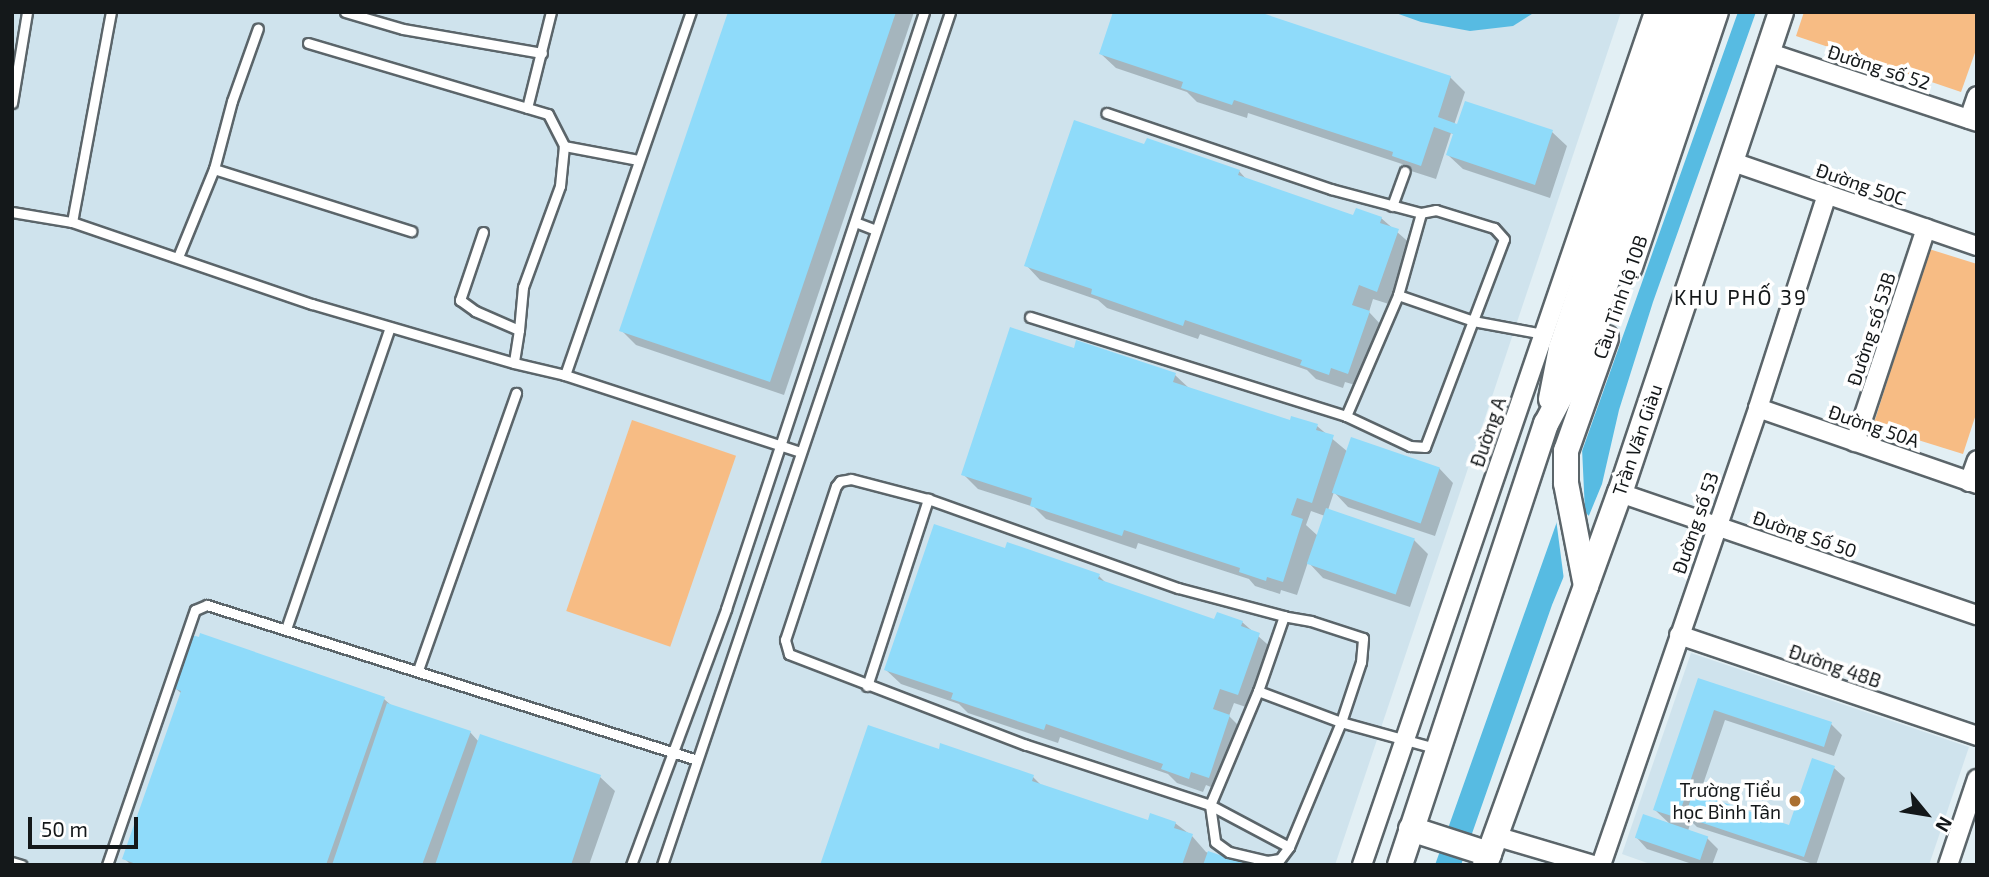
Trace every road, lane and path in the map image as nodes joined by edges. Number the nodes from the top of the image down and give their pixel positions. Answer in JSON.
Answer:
{"nodes":[{"id":1,"x":27,"y":12,"type":"edge"},
{"id":2,"x":111,"y":12,"type":"edge"},
{"id":3,"x":345,"y":12,"type":"edge"},
{"id":4,"x":551,"y":12,"type":"edge"},
{"id":5,"x":691,"y":12,"type":"edge"},
{"id":6,"x":924,"y":12,"type":"edge"},
{"id":7,"x":950,"y":12,"type":"edge"},
{"id":8,"x":1654,"y":12,"type":"edge"},
{"id":9,"x":1673,"y":12,"type":"edge"},
{"id":10,"x":1696,"y":12,"type":"edge"},
{"id":11,"x":1716,"y":12,"type":"edge"},
{"id":12,"x":1781,"y":12,"type":"edge"},
{"id":13,"x":258,"y":28,"type":"dead end"},
{"id":14,"x":308,"y":43,"type":"dead end"},
{"id":15,"x":1767,"y":52,"type":"junction"},
{"id":16,"x":542,"y":53,"type":"junction"},
{"id":17,"x":1977,"y":96,"type":"edge"},
{"id":18,"x":12,"y":103,"type":"edge"},
{"id":19,"x":527,"y":108,"type":"junction"},
{"id":20,"x":1107,"y":113,"type":"dead end"},
{"id":21,"x":1973,"y":120,"type":"edge"},
{"id":22,"x":564,"y":146,"type":"junction"},
{"id":23,"x":638,"y":160,"type":"junction"},
{"id":24,"x":1730,"y":161,"type":"junction"},
{"id":25,"x":214,"y":169,"type":"junction"},
{"id":26,"x":1405,"y":171,"type":"dead end"},
{"id":27,"x":1827,"y":194,"type":"junction"},
{"id":28,"x":1392,"y":206,"type":"junction"},
{"id":29,"x":12,"y":212,"type":"edge"},
{"id":30,"x":1422,"y":213,"type":"junction"},
{"id":31,"x":72,"y":222,"type":"junction"},
{"id":32,"x":855,"y":222,"type":"junction"},
{"id":33,"x":1926,"y":229,"type":"junction"},
{"id":34,"x":876,"y":230,"type":"junction"},
{"id":35,"x":411,"y":231,"type":"dead end"},
{"id":36,"x":483,"y":232,"type":"dead end"},
{"id":37,"x":1977,"y":246,"type":"edge"},
{"id":38,"x":178,"y":257,"type":"junction"},
{"id":39,"x":1398,"y":295,"type":"junction"},
{"id":40,"x":1030,"y":317,"type":"dead end"},
{"id":41,"x":1473,"y":321,"type":"junction"},
{"id":42,"x":390,"y":327,"type":"junction"},
{"id":43,"x":520,"y":330,"type":"junction"},
{"id":44,"x":1544,"y":334,"type":"junction"},
{"id":45,"x":514,"y":363,"type":"junction"},
{"id":46,"x":565,"y":375,"type":"junction"},
{"id":47,"x":516,"y":393,"type":"dead end"},
{"id":48,"x":1758,"y":408,"type":"junction"},
{"id":49,"x":1346,"y":416,"type":"junction"},
{"id":50,"x":1548,"y":419,"type":"junction"},
{"id":51,"x":1855,"y":442,"type":"junction"},
{"id":52,"x":780,"y":447,"type":"junction"},
{"id":53,"x":801,"y":452,"type":"junction"},
{"id":54,"x":1977,"y":460,"type":"edge"},
{"id":55,"x":1973,"y":483,"type":"edge"},
{"id":56,"x":1620,"y":493,"type":"junction"},
{"id":57,"x":928,"y":499,"type":"junction"},
{"id":58,"x":1716,"y":526,"type":"junction"},
{"id":59,"x":1586,"y":586,"type":"junction"},
{"id":60,"x":1977,"y":615,"type":"edge"},
{"id":61,"x":1284,"y":616,"type":"junction"},
{"id":62,"x":286,"y":629,"type":"junction"},
{"id":63,"x":1679,"y":635,"type":"junction"},
{"id":64,"x":418,"y":670,"type":"junction"},
{"id":65,"x":867,"y":686,"type":"junction"},
{"id":66,"x":1258,"y":691,"type":"junction"},
{"id":67,"x":1341,"y":722,"type":"junction"},
{"id":68,"x":1977,"y":736,"type":"edge"},
{"id":69,"x":1405,"y":738,"type":"junction"},
{"id":70,"x":1437,"y":748,"type":"junction"},
{"id":71,"x":670,"y":754,"type":"junction"},
{"id":72,"x":697,"y":760,"type":"junction"},
{"id":73,"x":1977,"y":779,"type":"edge"},
{"id":74,"x":1210,"y":805,"type":"junction"},
{"id":75,"x":1412,"y":829,"type":"junction"},
{"id":76,"x":1289,"y":847,"type":"junction"},
{"id":77,"x":1489,"y":852,"type":"edge"},
{"id":78,"x":12,"y":862,"type":"edge"},
{"id":79,"x":22,"y":865,"type":"edge"},
{"id":80,"x":107,"y":865,"type":"edge"},
{"id":81,"x":631,"y":865,"type":"edge"},
{"id":82,"x":662,"y":865,"type":"edge"},
{"id":83,"x":1362,"y":865,"type":"edge"},
{"id":84,"x":1399,"y":865,"type":"edge"},
{"id":85,"x":1592,"y":865,"type":"edge"},
{"id":86,"x":1601,"y":865,"type":"edge"},
{"id":87,"x":1948,"y":865,"type":"edge"}],
"edges":[{"from":1,"to":18,"type":"lane"},
{"from":2,"to":31,"type":"lane"},
{"from":3,"to":16,"type":"lane"},
{"from":4,"to":16,"type":"lane"},
{"from":5,"to":23,"type":"lane"},
{"from":6,"to":32,"type":"lane"},
{"from":7,"to":34,"type":"lane"},
{"from":8,"to":44,"type":"street","name":"Đường A"},
{"from":9,"to":50,"type":"main road"},
{"from":10,"to":50,"type":"main road","name":"Cầu Tỉnh lộ 10B"},
{"from":11,"to":59,"type":"main road","name":"Cầu Tỉnh lộ 10B"},
{"from":12,"to":15,"type":"main road","name":"Trần Văn Giàu"},
{"from":13,"to":25,"type":"lane"},
{"from":14,"to":19,"type":"lane"},
{"from":15,"to":21,"type":"street","name":"Đường số 52"},
{"from":15,"to":24,"type":"main road","name":"Trần Văn Giàu"},
{"from":16,"to":19,"type":"lane"},
{"from":17,"to":21,"type":"street"},
{"from":19,"to":22,"type":"lane"},
{"from":20,"to":28,"type":"lane"},
{"from":22,"to":23,"type":"lane"},
{"from":22,"to":43,"type":"lane"},
{"from":23,"to":46,"type":"lane"},
{"from":24,"to":27,"type":"street","name":"Đường 50C"},
{"from":24,"to":56,"type":"main road","name":"Trần Văn Giàu"},
{"from":25,"to":35,"type":"lane"},
{"from":25,"to":38,"type":"lane"},
{"from":26,"to":28,"type":"lane"},
{"from":27,"to":33,"type":"street","name":"Đường 50C"},
{"from":27,"to":48,"type":"street","name":"Đường số 53"},
{"from":28,"to":30,"type":"lane"},
{"from":29,"to":31,"type":"lane"},
{"from":30,"to":39,"type":"lane"},
{"from":30,"to":41,"type":"lane"},
{"from":31,"to":38,"type":"lane"},
{"from":32,"to":34,"type":"lane"},
{"from":32,"to":52,"type":"lane"},
{"from":33,"to":37,"type":"street","name":"Đường 50C"},
{"from":33,"to":51,"type":"street","name":"Đường số 53B"},
{"from":34,"to":53,"type":"lane"},
{"from":36,"to":43,"type":"lane"},
{"from":38,"to":42,"type":"lane"},
{"from":39,"to":41,"type":"lane"},
{"from":39,"to":49,"type":"lane"},
{"from":40,"to":49,"type":"lane"},
{"from":41,"to":44,"type":"lane"},
{"from":41,"to":49,"type":"lane"},
{"from":42,"to":45,"type":"lane"},
{"from":42,"to":62,"type":"lane"},
{"from":43,"to":45,"type":"lane"},
{"from":44,"to":69,"type":"street","name":"Đường A"},
{"from":45,"to":46,"type":"lane"},
{"from":46,"to":52,"type":"lane"},
{"from":47,"to":64,"type":"lane"},
{"from":48,"to":51,"type":"street","name":"Đường 50A"},
{"from":48,"to":58,"type":"street","name":"Đường số 53"},
{"from":50,"to":70,"type":"main road"},
{"from":51,"to":55,"type":"street","name":"Đường 50A"},
{"from":52,"to":53,"type":"lane"},
{"from":52,"to":71,"type":"lane"},
{"from":53,"to":72,"type":"lane"},
{"from":54,"to":55,"type":"street"},
{"from":56,"to":58,"type":"street","name":"Đường Số 50"},
{"from":56,"to":59,"type":"main road","name":"Trần Văn Giàu"},
{"from":57,"to":61,"type":"lane"},
{"from":57,"to":65,"type":"lane"},
{"from":57,"to":65,"type":"lane"},
{"from":58,"to":60,"type":"street","name":"Đường Số 50"},
{"from":58,"to":63,"type":"street","name":"Đường số 53"},
{"from":59,"to":77,"type":"main road","name":"Trần Văn Giàu"},
{"from":61,"to":66,"type":"lane"},
{"from":61,"to":67,"type":"lane"},
{"from":62,"to":64,"type":"lane"},
{"from":62,"to":80,"type":"lane"},
{"from":63,"to":68,"type":"street","name":"Đường 48B"},
{"from":63,"to":86,"type":"street","name":"Đường số 53"},
{"from":64,"to":71,"type":"lane"},
{"from":65,"to":74,"type":"lane"},
{"from":66,"to":67,"type":"lane"},
{"from":66,"to":74,"type":"lane"},
{"from":67,"to":69,"type":"lane"},
{"from":67,"to":76,"type":"lane"},
{"from":69,"to":70,"type":"lane"},
{"from":69,"to":83,"type":"street","name":"Đường A"},
{"from":70,"to":75,"type":"main road"},
{"from":71,"to":72,"type":"lane"},
{"from":71,"to":81,"type":"lane"},
{"from":72,"to":82,"type":"lane"},
{"from":73,"to":87,"type":"street"},
{"from":74,"to":76,"type":"lane"},
{"from":74,"to":76,"type":"lane"},
{"from":75,"to":77,"type":"main road"},
{"from":75,"to":84,"type":"main road"},
{"from":77,"to":85,"type":"street"},
{"from":78,"to":79,"type":"lane"}]}
